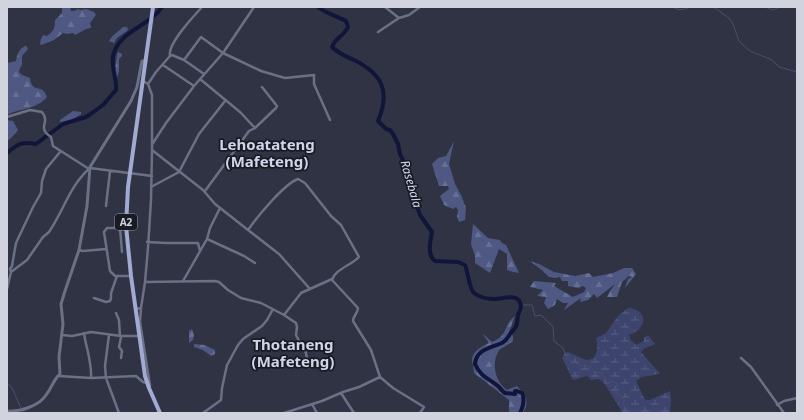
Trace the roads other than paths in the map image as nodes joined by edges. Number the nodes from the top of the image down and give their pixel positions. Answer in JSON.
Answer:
{"nodes":[{"id":1,"x":153,"y":7,"type":"edge"},
{"id":2,"x":202,"y":7,"type":"edge"},
{"id":3,"x":254,"y":7,"type":"edge"},
{"id":4,"x":385,"y":7,"type":"edge"},
{"id":5,"x":420,"y":7,"type":"edge"},
{"id":6,"x":398,"y":18,"type":"junction"},
{"id":7,"x":378,"y":32,"type":"dead end"},
{"id":8,"x":223,"y":53,"type":"junction"},
{"id":9,"x":170,"y":56,"type":"junction"},
{"id":10,"x":184,"y":60,"type":"junction"},
{"id":11,"x":146,"y":61,"type":"junction"},
{"id":12,"x":162,"y":65,"type":"junction"},
{"id":13,"x":204,"y":75,"type":"junction"},
{"id":14,"x":200,"y":79,"type":"junction"},
{"id":15,"x":143,"y":81,"type":"junction"},
{"id":16,"x":148,"y":84,"type":"junction"},
{"id":17,"x":194,"y":86,"type":"junction"},
{"id":18,"x":262,"y":87,"type":"dead end"},
{"id":19,"x":225,"y":101,"type":"junction"},
{"id":20,"x":7,"y":118,"type":"edge"},
{"id":21,"x":330,"y":120,"type":"dead end"},
{"id":22,"x":255,"y":128,"type":"junction"},
{"id":23,"x":152,"y":143,"type":"junction"},
{"id":24,"x":152,"y":150,"type":"junction"},
{"id":25,"x":60,"y":152,"type":"junction"},
{"id":26,"x":90,"y":169,"type":"junction"},
{"id":27,"x":110,"y":171,"type":"junction"},
{"id":28,"x":179,"y":172,"type":"junction"},
{"id":29,"x":130,"y":173,"type":"junction"},
{"id":30,"x":152,"y":176,"type":"junction"},
{"id":31,"x":151,"y":187,"type":"junction"},
{"id":32,"x":205,"y":191,"type":"junction"},
{"id":33,"x":106,"y":206,"type":"dead end"},
{"id":34,"x":220,"y":208,"type":"junction"},
{"id":35,"x":248,"y":230,"type":"junction"},
{"id":36,"x":207,"y":238,"type":"junction"},
{"id":37,"x":147,"y":242,"type":"junction"},
{"id":38,"x":106,"y":249,"type":"junction"},
{"id":39,"x":79,"y":250,"type":"junction"},
{"id":40,"x":200,"y":251,"type":"junction"},
{"id":41,"x":122,"y":252,"type":"dead end"},
{"id":42,"x":255,"y":263,"type":"dead end"},
{"id":43,"x":11,"y":272,"type":"junction"},
{"id":44,"x":117,"y":276,"type":"junction"},
{"id":45,"x":131,"y":276,"type":"junction"},
{"id":46,"x":332,"y":280,"type":"junction"},
{"id":47,"x":145,"y":282,"type":"junction"},
{"id":48,"x":183,"y":282,"type":"junction"},
{"id":49,"x":310,"y":289,"type":"junction"},
{"id":50,"x":7,"y":290,"type":"edge"},
{"id":51,"x":94,"y":298,"type":"dead end"},
{"id":52,"x":141,"y":308,"type":"junction"},
{"id":53,"x":135,"y":309,"type":"junction"},
{"id":54,"x":273,"y":309,"type":"junction"},
{"id":55,"x":116,"y":314,"type":"dead end"},
{"id":56,"x":284,"y":315,"type":"junction"},
{"id":57,"x":84,"y":333,"type":"junction"},
{"id":58,"x":62,"y":335,"type":"junction"},
{"id":59,"x":109,"y":335,"type":"junction"},
{"id":60,"x":121,"y":336,"type":"junction"},
{"id":61,"x":140,"y":336,"type":"junction"},
{"id":62,"x":121,"y":358,"type":"dead end"},
{"id":63,"x":741,"y":358,"type":"dead end"},
{"id":64,"x":310,"y":367,"type":"dead end"},
{"id":65,"x":58,"y":376,"type":"junction"},
{"id":66,"x":380,"y":377,"type":"junction"},
{"id":67,"x":91,"y":378,"type":"junction"},
{"id":68,"x":106,"y":378,"type":"junction"},
{"id":69,"x":147,"y":382,"type":"junction"},
{"id":70,"x":149,"y":388,"type":"junction"},
{"id":71,"x":341,"y":393,"type":"junction"},
{"id":72,"x":797,"y":398,"type":"edge"},
{"id":73,"x":312,"y":404,"type":"junction"},
{"id":74,"x":777,"y":405,"type":"junction"},
{"id":75,"x":7,"y":411,"type":"edge"},
{"id":76,"x":290,"y":412,"type":"edge"},
{"id":77,"x":119,"y":413,"type":"edge"},
{"id":78,"x":159,"y":413,"type":"edge"},
{"id":79,"x":203,"y":413,"type":"edge"},
{"id":80,"x":284,"y":413,"type":"edge"},
{"id":81,"x":316,"y":413,"type":"edge"},
{"id":82,"x":354,"y":413,"type":"edge"},
{"id":83,"x":420,"y":413,"type":"edge"},
{"id":84,"x":784,"y":413,"type":"edge"}],
"edges":[{"from":1,"to":11,"type":"main road","number":"A2"},
{"from":2,"to":9,"type":"street"},
{"from":3,"to":8,"type":"street"},
{"from":4,"to":6,"type":"street"},
{"from":5,"to":6,"type":"street"},
{"from":6,"to":7,"type":"street"},
{"from":8,"to":10,"type":"street"},
{"from":8,"to":13,"type":"street"},
{"from":8,"to":21,"type":"street"},
{"from":9,"to":10,"type":"street"},
{"from":9,"to":12,"type":"street"},
{"from":10,"to":13,"type":"street"},
{"from":11,"to":15,"type":"main road","number":"A2"},
{"from":11,"to":26,"type":"street"},
{"from":12,"to":16,"type":"street"},
{"from":12,"to":17,"type":"street"},
{"from":13,"to":14,"type":"street"},
{"from":14,"to":17,"type":"street"},
{"from":14,"to":19,"type":"street"},
{"from":15,"to":16,"type":"street"},
{"from":15,"to":29,"type":"main road","number":"A2"},
{"from":16,"to":23,"type":"street"},
{"from":17,"to":23,"type":"street"},
{"from":18,"to":22,"type":"street"},
{"from":19,"to":22,"type":"street"},
{"from":19,"to":28,"type":"street"},
{"from":20,"to":25,"type":"street"},
{"from":22,"to":32,"type":"street"},
{"from":23,"to":24,"type":"street"},
{"from":24,"to":28,"type":"street"},
{"from":24,"to":30,"type":"street"},
{"from":25,"to":26,"type":"street"},
{"from":25,"to":43,"type":"street"},
{"from":26,"to":27,"type":"street"},
{"from":26,"to":39,"type":"street"},
{"from":26,"to":43,"type":"street"},
{"from":27,"to":29,"type":"street"},
{"from":27,"to":33,"type":"street"},
{"from":28,"to":31,"type":"street"},
{"from":28,"to":32,"type":"street"},
{"from":29,"to":30,"type":"street"},
{"from":29,"to":45,"type":"main road","number":"A2"},
{"from":30,"to":31,"type":"street"},
{"from":31,"to":37,"type":"street"},
{"from":32,"to":34,"type":"street"},
{"from":34,"to":35,"type":"street"},
{"from":34,"to":36,"type":"street"},
{"from":35,"to":46,"type":"street"},
{"from":35,"to":49,"type":"street"},
{"from":36,"to":40,"type":"street"},
{"from":36,"to":42,"type":"street"},
{"from":37,"to":40,"type":"street"},
{"from":37,"to":47,"type":"street"},
{"from":38,"to":39,"type":"street"},
{"from":38,"to":41,"type":"street"},
{"from":38,"to":44,"type":"street"},
{"from":39,"to":58,"type":"street"},
{"from":40,"to":48,"type":"street"},
{"from":43,"to":50,"type":"street"},
{"from":44,"to":45,"type":"street"},
{"from":44,"to":51,"type":"street"},
{"from":45,"to":53,"type":"main road","number":"A2"},
{"from":46,"to":49,"type":"street"},
{"from":46,"to":66,"type":"street"},
{"from":47,"to":48,"type":"street"},
{"from":47,"to":52,"type":"street"},
{"from":48,"to":54,"type":"street"},
{"from":49,"to":56,"type":"street"},
{"from":52,"to":53,"type":"street"},
{"from":52,"to":70,"type":"street"},
{"from":53,"to":61,"type":"main road","number":"A2"},
{"from":54,"to":56,"type":"street"},
{"from":54,"to":79,"type":"street"},
{"from":55,"to":60,"type":"street"},
{"from":56,"to":64,"type":"street"},
{"from":57,"to":58,"type":"street"},
{"from":57,"to":59,"type":"street"},
{"from":57,"to":67,"type":"street"},
{"from":58,"to":65,"type":"street"},
{"from":59,"to":60,"type":"street"},
{"from":59,"to":68,"type":"street"},
{"from":60,"to":61,"type":"street"},
{"from":60,"to":62,"type":"street"},
{"from":61,"to":69,"type":"main road","number":"A2"},
{"from":63,"to":74,"type":"street"},
{"from":65,"to":67,"type":"street"},
{"from":65,"to":75,"type":"street"},
{"from":66,"to":71,"type":"street"},
{"from":66,"to":83,"type":"street"},
{"from":67,"to":68,"type":"street"},
{"from":68,"to":69,"type":"street"},
{"from":68,"to":77,"type":"street"},
{"from":69,"to":70,"type":"main road","number":"A2"},
{"from":70,"to":78,"type":"main road","number":"A2"},
{"from":71,"to":73,"type":"street"},
{"from":71,"to":82,"type":"street"},
{"from":72,"to":74,"type":"street"},
{"from":73,"to":76,"type":"street"},
{"from":73,"to":81,"type":"street"},
{"from":74,"to":84,"type":"street"},
{"from":76,"to":80,"type":"street"}]}
